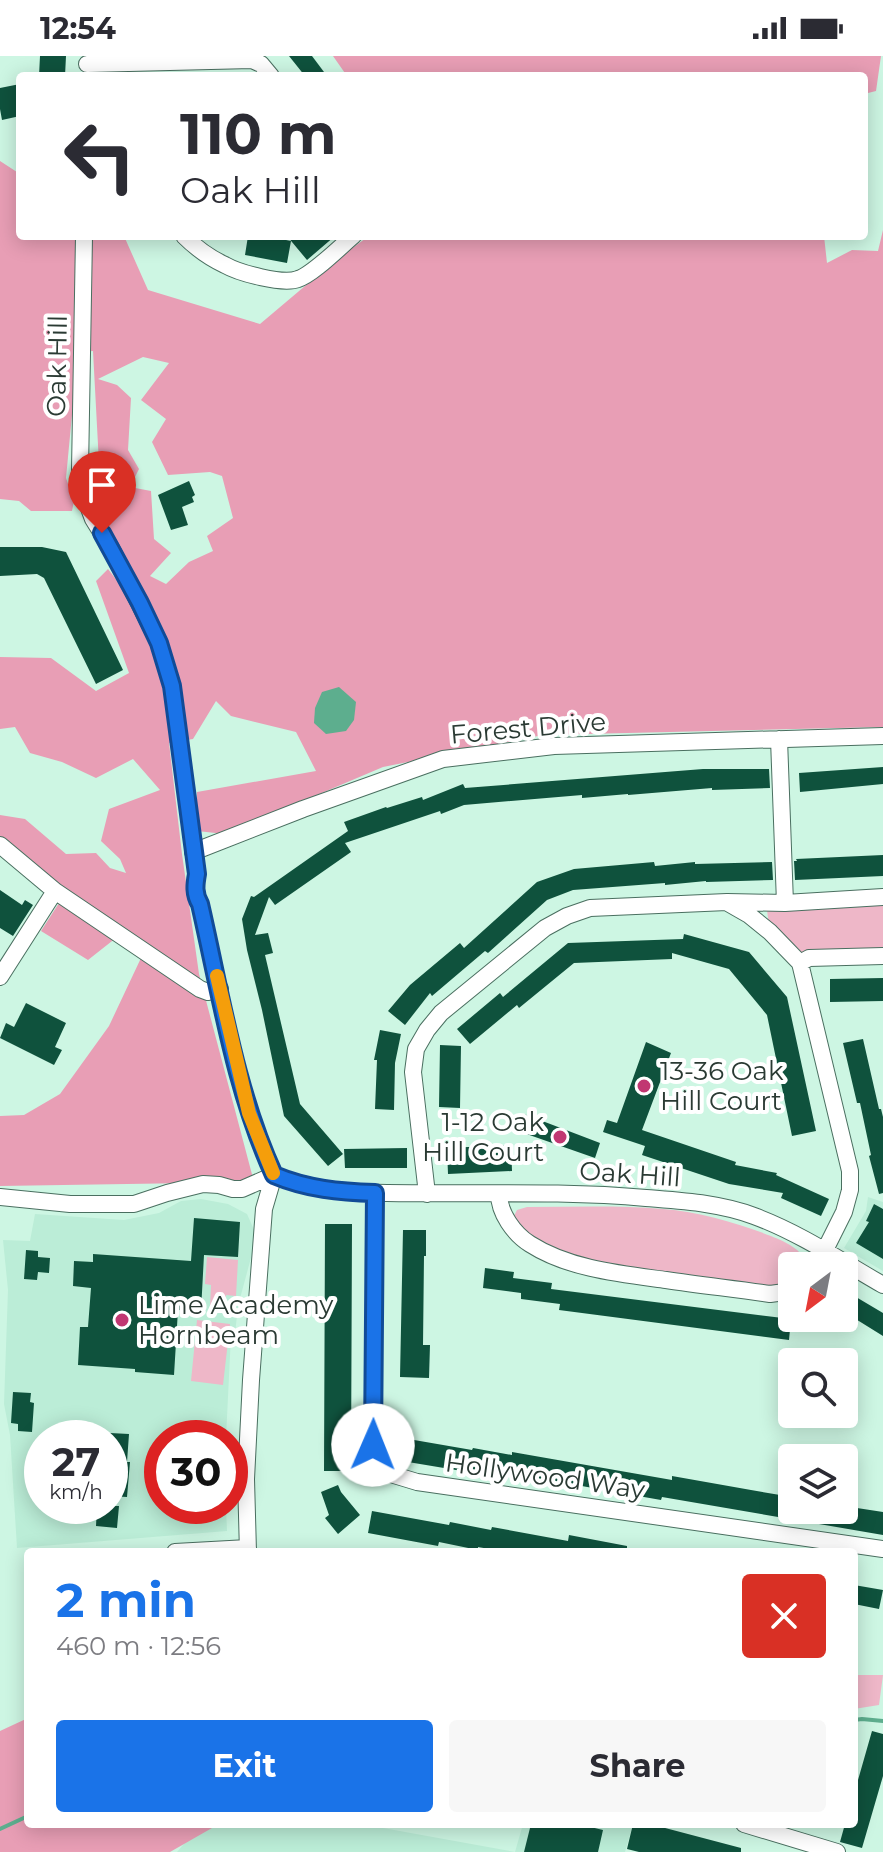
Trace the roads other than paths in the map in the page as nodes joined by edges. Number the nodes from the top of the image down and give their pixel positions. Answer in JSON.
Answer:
{"nodes":[{"id":1,"x":87,"y":65,"type":"edge"},
{"id":2,"x":268,"y":72,"type":"edge"},
{"id":3,"x":84,"y":240,"type":"edge"},
{"id":4,"x":188,"y":240,"type":"edge"},
{"id":5,"x":348,"y":240,"type":"edge"},
{"id":6,"x":883,"y":736,"type":"edge"},
{"id":7,"x":779,"y":739,"type":"junction"},
{"id":8,"x":0,"y":845,"type":"edge"},
{"id":9,"x":193,"y":852,"type":"junction"},
{"id":10,"x":55,"y":891,"type":"junction"},
{"id":11,"x":883,"y":897,"type":"edge"},
{"id":12,"x":727,"y":902,"type":"junction"},
{"id":13,"x":785,"y":903,"type":"junction"},
{"id":14,"x":883,"y":956,"type":"edge"},
{"id":15,"x":800,"y":963,"type":"junction"},
{"id":16,"x":0,"y":977,"type":"edge"},
{"id":17,"x":220,"y":989,"type":"junction"},
{"id":18,"x":274,"y":1175,"type":"junction"},
{"id":19,"x":375,"y":1193,"type":"junction"},
{"id":20,"x":427,"y":1194,"type":"junction"},
{"id":21,"x":499,"y":1194,"type":"junction"},
{"id":22,"x":0,"y":1197,"type":"edge"},
{"id":23,"x":813,"y":1252,"type":"edge"},
{"id":24,"x":824,"y":1252,"type":"edge"},
{"id":25,"x":858,"y":1275,"type":"edge"},
{"id":26,"x":883,"y":1285,"type":"edge"},
{"id":27,"x":778,"y":1293,"type":"edge"},
{"id":28,"x":248,"y":1548,"type":"edge"},
{"id":29,"x":883,"y":1549,"type":"edge"},
{"id":30,"x":757,"y":1828,"type":"edge"},
{"id":31,"x":837,"y":1852,"type":"edge"}],
"edges":[{"from":1,"to":2,"type":"street"},
{"from":3,"to":9,"type":"street","name":"Oak Hill"},
{"from":4,"to":5,"type":"street"},
{"from":6,"to":7,"type":"street","name":"Forest Drive"},
{"from":7,"to":9,"type":"street","name":"Forest Drive"},
{"from":7,"to":13,"type":"street"},
{"from":8,"to":10,"type":"street"},
{"from":9,"to":17,"type":"street","name":"Oak Hill"},
{"from":10,"to":16,"type":"street"},
{"from":10,"to":17,"type":"street"},
{"from":11,"to":13,"type":"street"},
{"from":12,"to":13,"type":"street"},
{"from":12,"to":15,"type":"street"},
{"from":12,"to":20,"type":"street"},
{"from":14,"to":15,"type":"street"},
{"from":15,"to":24,"type":"street"},
{"from":17,"to":18,"type":"street","name":"Oak Hill"},
{"from":18,"to":19,"type":"street","name":"Oak Hill"},
{"from":18,"to":22,"type":"street"},
{"from":18,"to":28,"type":"street"},
{"from":19,"to":20,"type":"street","name":"Oak Hill"},
{"from":19,"to":29,"type":"street","name":"Hollywood Way"},
{"from":20,"to":21,"type":"street","name":"Oak Hill"},
{"from":21,"to":23,"type":"street","name":"Oak Hill"},
{"from":21,"to":27,"type":"street"},
{"from":25,"to":26,"type":"street","name":"Oak Hill"},
{"from":30,"to":31,"type":"street"}]}
